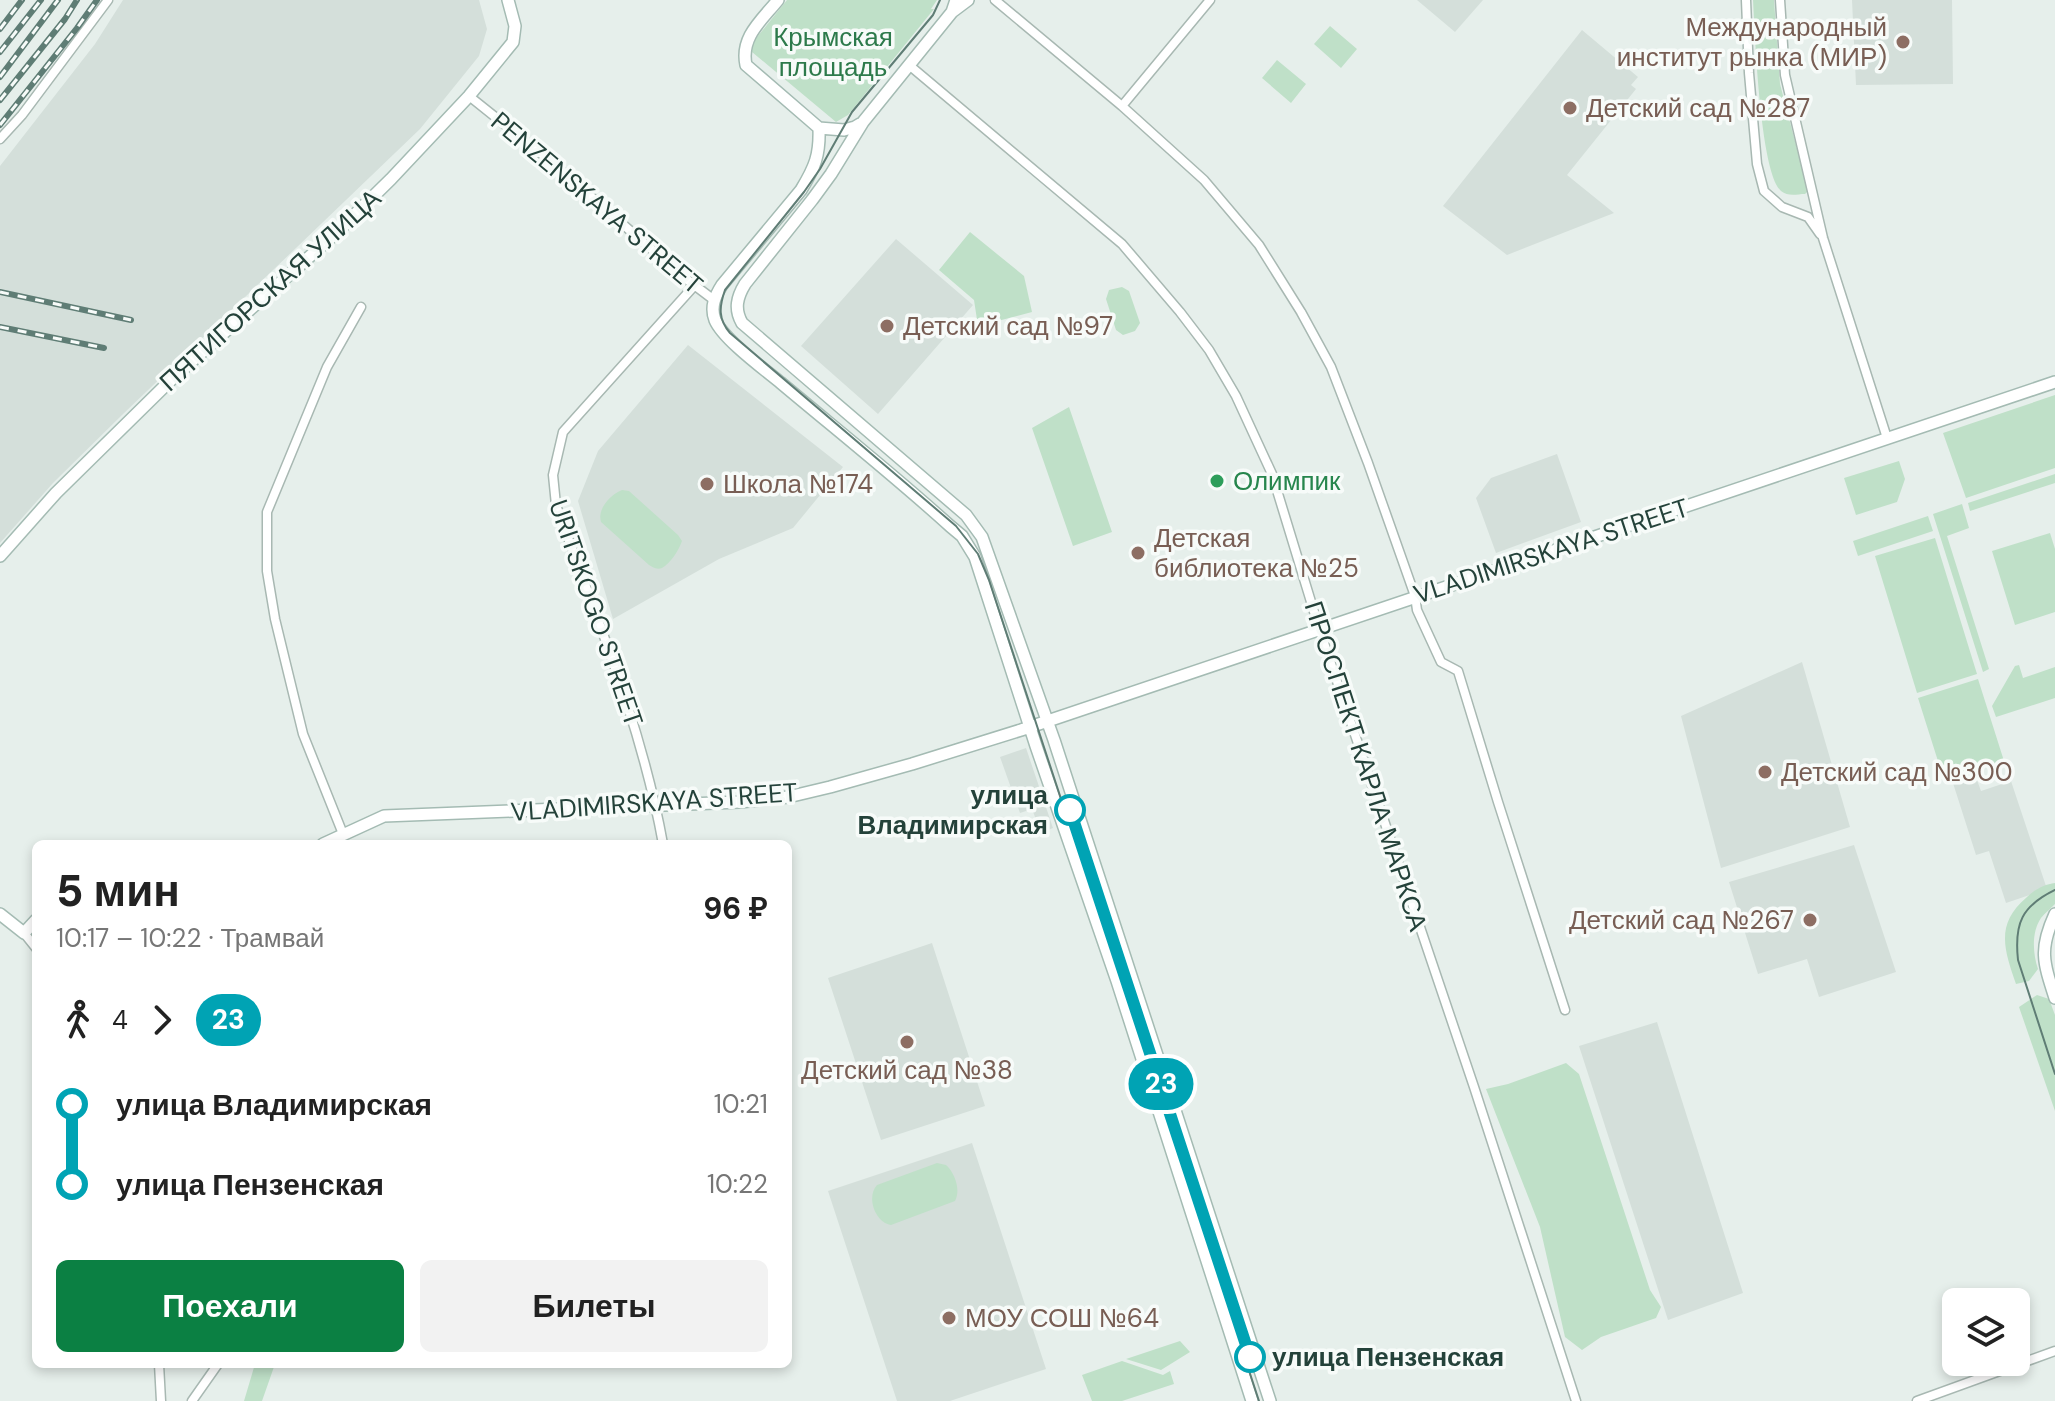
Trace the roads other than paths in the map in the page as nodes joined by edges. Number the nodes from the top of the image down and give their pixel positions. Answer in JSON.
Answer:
{"nodes":[{"id":1,"x":108,"y":0,"type":"edge"},
{"id":2,"x":496,"y":0,"type":"edge"},
{"id":3,"x":778,"y":0,"type":"edge"},
{"id":4,"x":968,"y":0,"type":"edge"},
{"id":5,"x":995,"y":0,"type":"edge"},
{"id":6,"x":1210,"y":0,"type":"edge"},
{"id":7,"x":1746,"y":0,"type":"edge"},
{"id":8,"x":1780,"y":0,"type":"edge"},
{"id":9,"x":509,"y":6,"type":"edge"},
{"id":10,"x":954,"y":6,"type":"edge"},
{"id":11,"x":909,"y":65,"type":"junction"},
{"id":12,"x":469,"y":96,"type":"junction"},
{"id":13,"x":1122,"y":106,"type":"junction"},
{"id":14,"x":863,"y":122,"type":"junction"},
{"id":15,"x":819,"y":128,"type":"junction"},
{"id":16,"x":0,"y":139,"type":"edge"},
{"id":17,"x":1823,"y":238,"type":"junction"},
{"id":18,"x":694,"y":286,"type":"junction"},
{"id":19,"x":714,"y":300,"type":"junction"},
{"id":20,"x":361,"y":307,"type":"dead end"},
{"id":21,"x":737,"y":311,"type":"junction"},
{"id":22,"x":2055,"y":382,"type":"edge"},
{"id":23,"x":1887,"y":438,"type":"junction"},
{"id":24,"x":0,"y":556,"type":"edge"},
{"id":25,"x":1415,"y":596,"type":"junction"},
{"id":26,"x":1319,"y":628,"type":"junction"},
{"id":27,"x":1047,"y":721,"type":"junction"},
{"id":28,"x":1030,"y":726,"type":"junction"},
{"id":29,"x":656,"y":806,"type":"junction"},
{"id":30,"x":343,"y":834,"type":"junction"},
{"id":31,"x":331,"y":840,"type":"edge"},
{"id":32,"x":662,"y":840,"type":"edge"},
{"id":33,"x":0,"y":914,"type":"edge"},
{"id":34,"x":2055,"y":914,"type":"edge"},
{"id":35,"x":32,"y":924,"type":"edge"},
{"id":36,"x":24,"y":933,"type":"junction"},
{"id":37,"x":32,"y":943,"type":"edge"},
{"id":38,"x":2055,"y":998,"type":"edge"},
{"id":39,"x":1565,"y":1010,"type":"dead end"},
{"id":40,"x":2055,"y":1351,"type":"edge"},
{"id":41,"x":159,"y":1368,"type":"edge"},
{"id":42,"x":215,"y":1368,"type":"edge"},
{"id":43,"x":161,"y":1401,"type":"edge"},
{"id":44,"x":192,"y":1401,"type":"edge"},
{"id":45,"x":1252,"y":1401,"type":"edge"},
{"id":46,"x":1270,"y":1401,"type":"edge"},
{"id":47,"x":1576,"y":1401,"type":"edge"},
{"id":48,"x":1917,"y":1401,"type":"edge"}],
"edges":[{"from":1,"to":16,"type":"street"},
{"from":2,"to":9,"type":"main road"},
{"from":3,"to":15,"type":"main road"},
{"from":4,"to":10,"type":"main road"},
{"from":5,"to":13,"type":"street"},
{"from":6,"to":13,"type":"street"},
{"from":7,"to":17,"type":"street"},
{"from":8,"to":17,"type":"street"},
{"from":9,"to":12,"type":"main road","name":"ПЯТИГОРСКАЯ УЛИЦА"},
{"from":10,"to":11,"type":"main road"},
{"from":11,"to":14,"type":"main road"},
{"from":11,"to":26,"type":"street","name":"ПРОСПЕКТ КАРЛА МАРКСА"},
{"from":12,"to":18,"type":"street","name":"PENZENSKAYA STREET"},
{"from":12,"to":24,"type":"main road","name":"ПЯТИГОРСКАЯ УЛИЦА"},
{"from":13,"to":25,"type":"street"},
{"from":14,"to":15,"type":"main road"},
{"from":14,"to":21,"type":"main road"},
{"from":15,"to":19,"type":"main road"},
{"from":17,"to":23,"type":"street"},
{"from":18,"to":19,"type":"street","name":"PENZENSKAYA STREET"},
{"from":18,"to":29,"type":"street","name":"URITSKOGO STREET"},
{"from":19,"to":21,"type":"main road"},
{"from":19,"to":28,"type":"main road","name":"PENZENSKAYA STREET"},
{"from":20,"to":30,"type":"street"},
{"from":21,"to":27,"type":"main road"},
{"from":22,"to":23,"type":"main road","name":"VLADIMIRSKAYA STREET"},
{"from":23,"to":25,"type":"main road","name":"VLADIMIRSKAYA STREET"},
{"from":25,"to":26,"type":"main road","name":"VLADIMIRSKAYA STREET"},
{"from":25,"to":39,"type":"street"},
{"from":26,"to":27,"type":"main road","name":"VLADIMIRSKAYA STREET"},
{"from":26,"to":47,"type":"street","name":"ПРОСПЕКТ КАРЛА МАРКСА"},
{"from":27,"to":28,"type":"main road","name":"VLADIMIRSKAYA STREET"},
{"from":27,"to":46,"type":"main road"},
{"from":28,"to":29,"type":"main road","name":"VLADIMIRSKAYA STREET"},
{"from":28,"to":45,"type":"main road","name":"PENZENSKAYA STREET"},
{"from":29,"to":30,"type":"main road","name":"VLADIMIRSKAYA STREET"},
{"from":29,"to":32,"type":"street","name":"URITSKOGO STREET"},
{"from":30,"to":31,"type":"main road","name":"VLADIMIRSKAYA STREET"},
{"from":33,"to":36,"type":"main road"},
{"from":34,"to":38,"type":"main road"},
{"from":35,"to":36,"type":"main road"},
{"from":36,"to":37,"type":"street"},
{"from":40,"to":48,"type":"street"},
{"from":41,"to":43,"type":"street"},
{"from":42,"to":44,"type":"street"}]}
